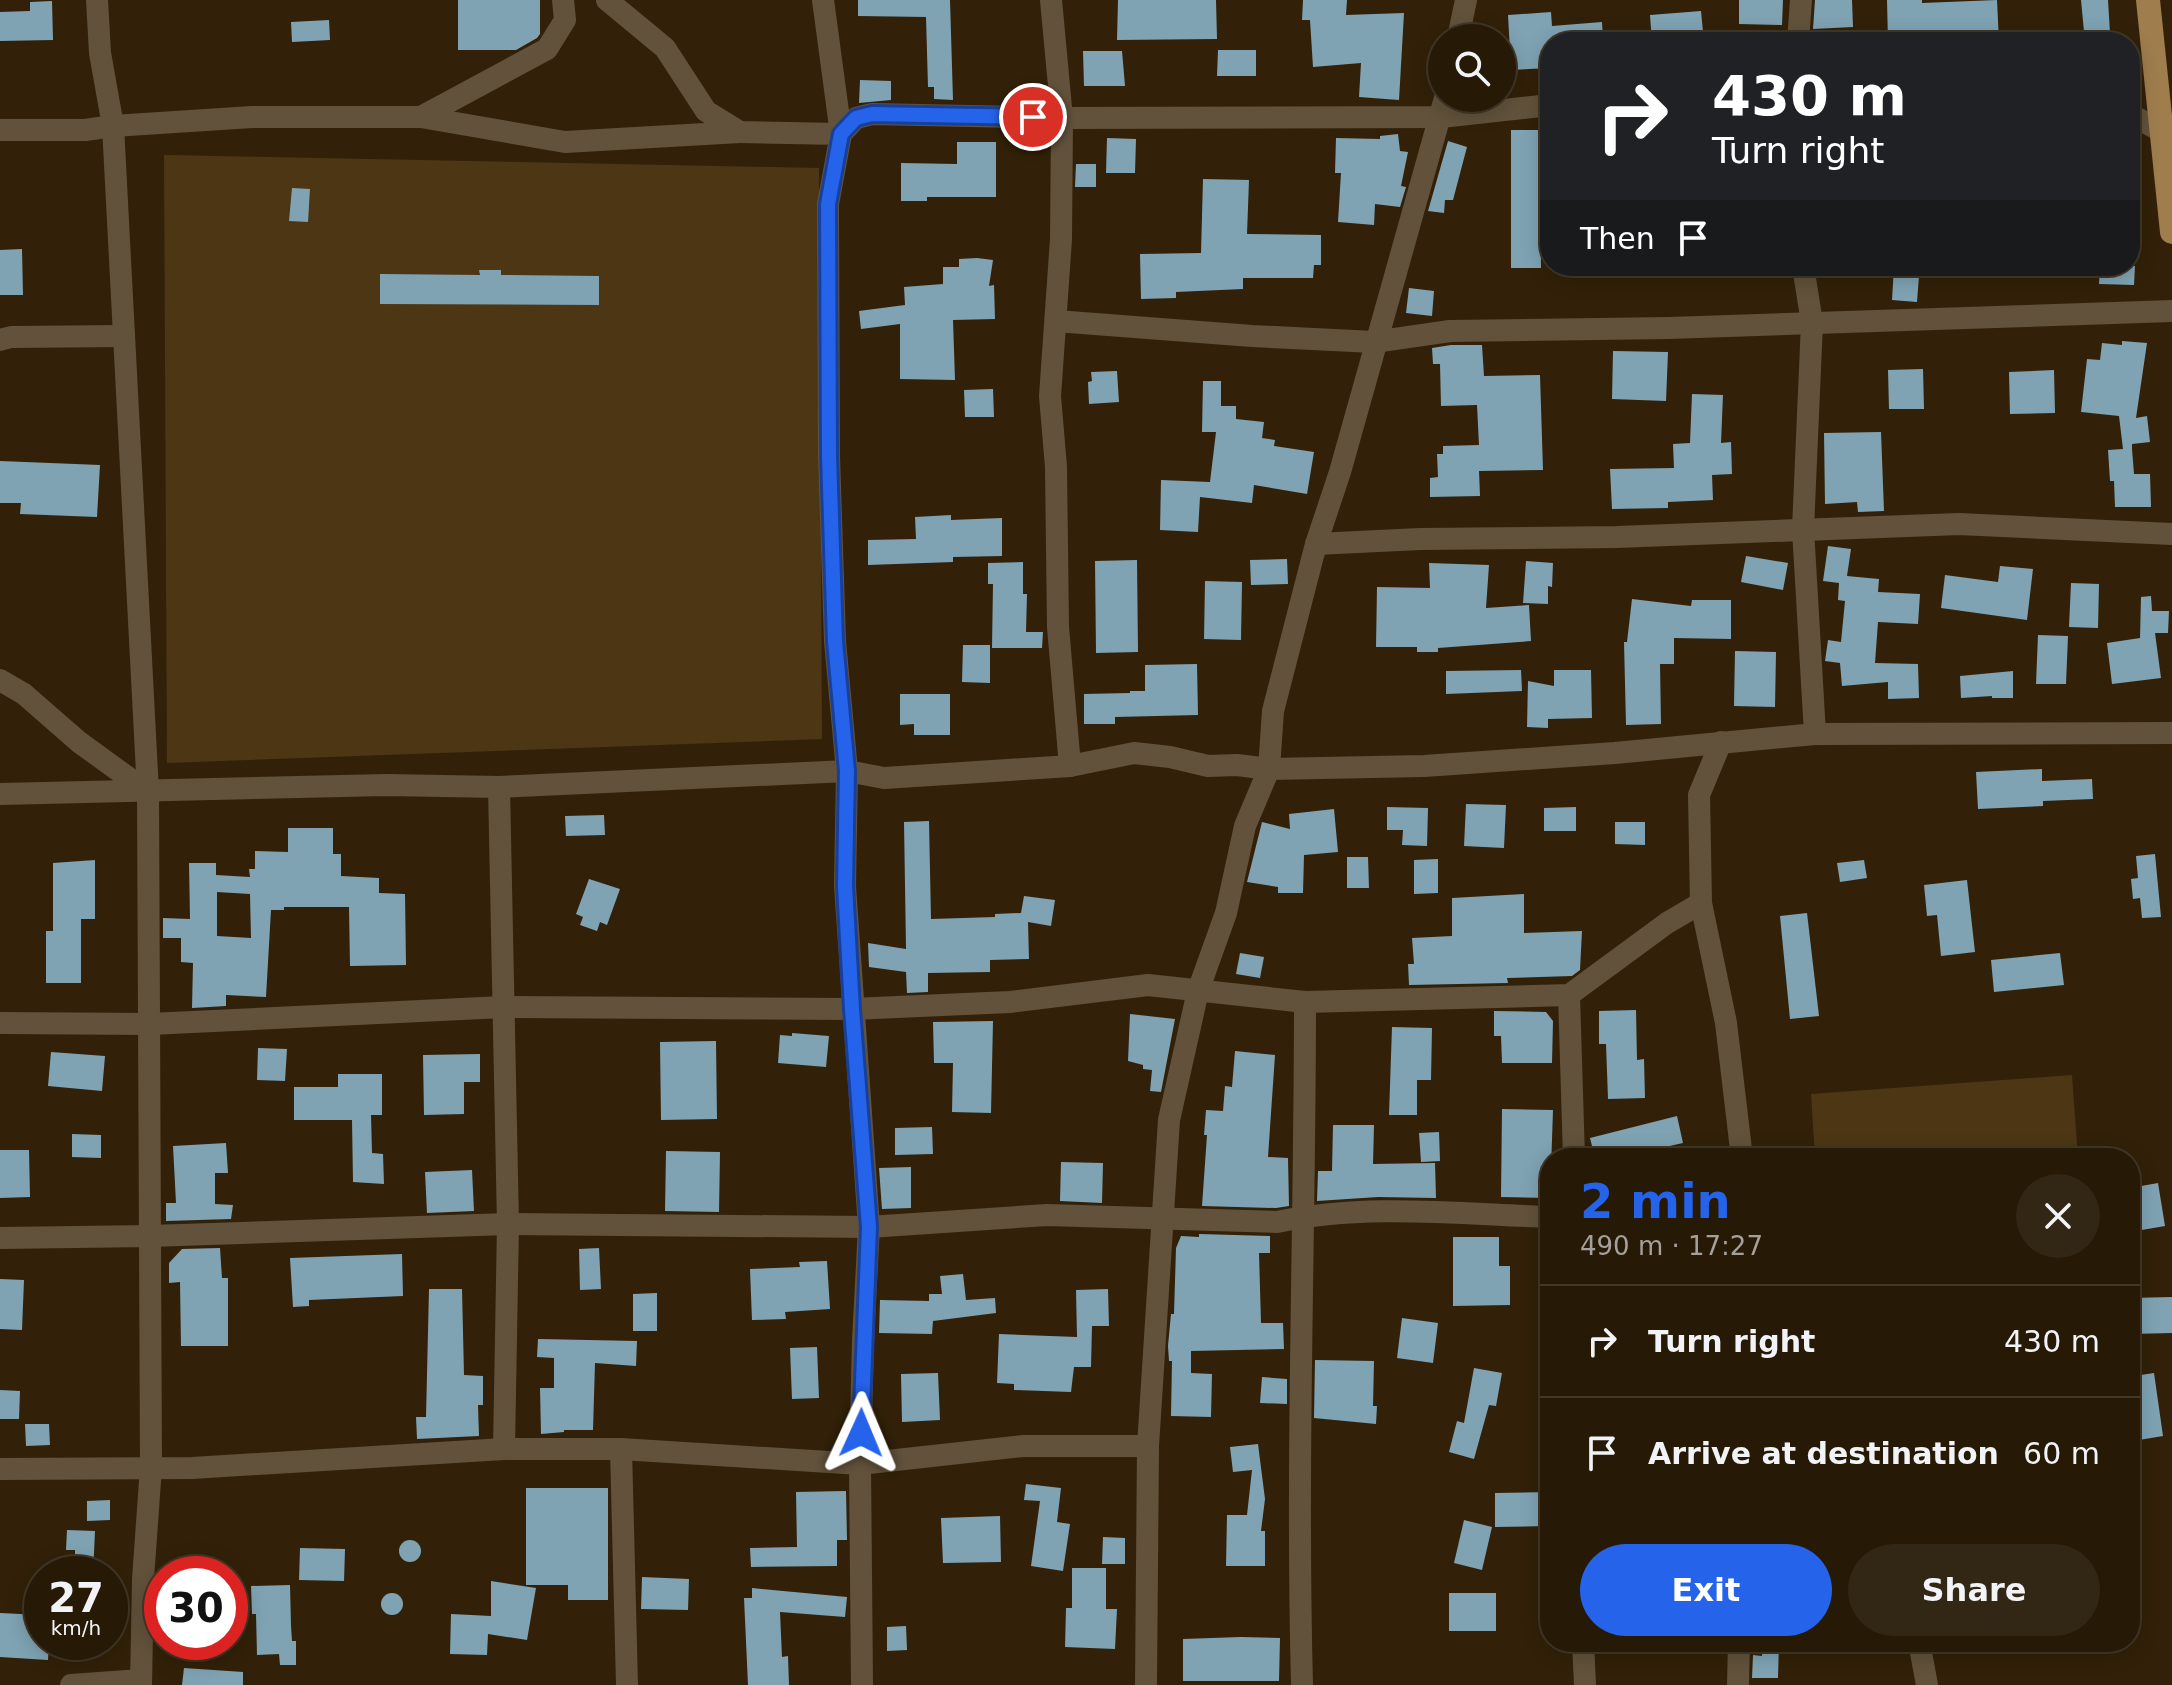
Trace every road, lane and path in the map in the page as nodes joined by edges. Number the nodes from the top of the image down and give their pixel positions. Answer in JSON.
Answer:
{"nodes":[{"id":1,"x":97,"y":0,"type":"edge"},
{"id":2,"x":563,"y":0,"type":"edge"},
{"id":3,"x":607,"y":0,"type":"edge"},
{"id":4,"x":823,"y":0,"type":"edge"},
{"id":5,"x":1051,"y":0,"type":"edge"},
{"id":6,"x":1466,"y":0,"type":"edge"},
{"id":7,"x":1801,"y":0,"type":"edge"},
{"id":8,"x":2148,"y":0,"type":"edge"},
{"id":9,"x":1461,"y":24,"type":"edge"},
{"id":10,"x":1799,"y":32,"type":"edge"},
{"id":11,"x":1540,"y":105,"type":"edge"},
{"id":12,"x":1516,"y":106,"type":"edge"},
{"id":13,"x":1428,"y":108,"type":"edge"},
{"id":14,"x":1442,"y":112,"type":"edge"},
{"id":15,"x":421,"y":117,"type":"junction"},
{"id":16,"x":1062,"y":118,"type":"junction"},
{"id":17,"x":2140,"y":119,"type":"edge"},
{"id":18,"x":113,"y":126,"type":"junction"},
{"id":19,"x":0,"y":130,"type":"edge"},
{"id":20,"x":740,"y":132,"type":"junction"},
{"id":21,"x":2168,"y":133,"type":"edge"},
{"id":22,"x":841,"y":134,"type":"junction"},
{"id":23,"x":2172,"y":232,"type":"edge"},
{"id":24,"x":1805,"y":276,"type":"edge"},
{"id":25,"x":2172,"y":311,"type":"edge"},
{"id":26,"x":1056,"y":321,"type":"junction"},
{"id":27,"x":1812,"y":323,"type":"junction"},
{"id":28,"x":124,"y":336,"type":"junction"},
{"id":29,"x":0,"y":340,"type":"edge"},
{"id":30,"x":1374,"y":342,"type":"junction"},
{"id":31,"x":1803,"y":529,"type":"junction"},
{"id":32,"x":2172,"y":534,"type":"edge"},
{"id":33,"x":1316,"y":544,"type":"junction"},
{"id":34,"x":0,"y":680,"type":"edge"},
{"id":35,"x":2172,"y":733,"type":"edge"},
{"id":36,"x":1815,"y":734,"type":"junction"},
{"id":37,"x":1721,"y":742,"type":"junction"},
{"id":38,"x":1070,"y":766,"type":"junction"},
{"id":39,"x":1269,"y":769,"type":"junction"},
{"id":40,"x":847,"y":771,"type":"junction"},
{"id":41,"x":499,"y":787,"type":"junction"},
{"id":42,"x":148,"y":792,"type":"junction"},
{"id":43,"x":0,"y":794,"type":"edge"},
{"id":44,"x":1701,"y":903,"type":"junction"},
{"id":45,"x":1198,"y":991,"type":"junction"},
{"id":46,"x":1569,"y":995,"type":"junction"},
{"id":47,"x":1305,"y":1002,"type":"junction"},
{"id":48,"x":503,"y":1007,"type":"junction"},
{"id":49,"x":852,"y":1009,"type":"junction"},
{"id":50,"x":0,"y":1023,"type":"edge"},
{"id":51,"x":150,"y":1024,"type":"junction"},
{"id":52,"x":1574,"y":1148,"type":"edge"},
{"id":53,"x":1741,"y":1148,"type":"edge"},
{"id":54,"x":1305,"y":1216,"type":"junction"},
{"id":55,"x":1540,"y":1217,"type":"edge"},
{"id":56,"x":1163,"y":1220,"type":"junction"},
{"id":57,"x":508,"y":1224,"type":"junction"},
{"id":58,"x":869,"y":1227,"type":"junction"},
{"id":59,"x":150,"y":1236,"type":"junction"},
{"id":60,"x":0,"y":1238,"type":"edge"},
{"id":61,"x":1148,"y":1446,"type":"junction"},
{"id":62,"x":504,"y":1449,"type":"junction"},
{"id":63,"x":621,"y":1449,"type":"junction"},
{"id":64,"x":860,"y":1464,"type":"junction"},
{"id":65,"x":151,"y":1467,"type":"junction"},
{"id":66,"x":0,"y":1469,"type":"edge"},
{"id":67,"x":1583,"y":1652,"type":"edge"},
{"id":68,"x":1739,"y":1652,"type":"edge"},
{"id":69,"x":1921,"y":1652,"type":"edge"},
{"id":70,"x":141,"y":1682,"type":"edge"},
{"id":71,"x":71,"y":1685,"type":"edge"},
{"id":72,"x":627,"y":1685,"type":"edge"},
{"id":73,"x":862,"y":1685,"type":"edge"},
{"id":74,"x":1146,"y":1685,"type":"edge"},
{"id":75,"x":1302,"y":1685,"type":"edge"},
{"id":76,"x":1585,"y":1685,"type":"edge"},
{"id":77,"x":1738,"y":1685,"type":"edge"},
{"id":78,"x":1927,"y":1685,"type":"edge"}],
"edges":[{"from":1,"to":18,"type":"street"},
{"from":2,"to":15,"type":"street"},
{"from":3,"to":20,"type":"street"},
{"from":4,"to":22,"type":"street"},
{"from":5,"to":16,"type":"street"},
{"from":6,"to":9,"type":"street"},
{"from":7,"to":10,"type":"street"},
{"from":8,"to":21,"type":"main road"},
{"from":11,"to":12,"type":"street"},
{"from":13,"to":16,"type":"street"},
{"from":14,"to":30,"type":"street"},
{"from":15,"to":18,"type":"street"},
{"from":15,"to":20,"type":"street"},
{"from":16,"to":22,"type":"street"},
{"from":16,"to":26,"type":"street"},
{"from":17,"to":21,"type":"street"},
{"from":18,"to":19,"type":"street"},
{"from":18,"to":28,"type":"street"},
{"from":20,"to":22,"type":"street"},
{"from":21,"to":23,"type":"main road"},
{"from":22,"to":40,"type":"street"},
{"from":24,"to":27,"type":"street"},
{"from":25,"to":27,"type":"street"},
{"from":26,"to":30,"type":"street"},
{"from":26,"to":38,"type":"street"},
{"from":27,"to":30,"type":"street"},
{"from":27,"to":31,"type":"street"},
{"from":28,"to":29,"type":"street"},
{"from":28,"to":42,"type":"street"},
{"from":30,"to":33,"type":"street"},
{"from":31,"to":32,"type":"street"},
{"from":31,"to":33,"type":"street"},
{"from":31,"to":36,"type":"street"},
{"from":33,"to":39,"type":"street"},
{"from":34,"to":42,"type":"street"},
{"from":35,"to":36,"type":"street"},
{"from":36,"to":37,"type":"street"},
{"from":37,"to":39,"type":"street"},
{"from":37,"to":44,"type":"street"},
{"from":38,"to":39,"type":"street"},
{"from":38,"to":40,"type":"street"},
{"from":39,"to":45,"type":"street"},
{"from":40,"to":41,"type":"street"},
{"from":40,"to":49,"type":"street"},
{"from":41,"to":42,"type":"street"},
{"from":41,"to":48,"type":"street"},
{"from":42,"to":43,"type":"street"},
{"from":42,"to":51,"type":"street"},
{"from":44,"to":46,"type":"street"},
{"from":44,"to":53,"type":"street"},
{"from":45,"to":47,"type":"street"},
{"from":45,"to":49,"type":"street"},
{"from":45,"to":56,"type":"street"},
{"from":46,"to":47,"type":"street"},
{"from":46,"to":52,"type":"street"},
{"from":47,"to":54,"type":"street"},
{"from":48,"to":49,"type":"street"},
{"from":48,"to":51,"type":"street"},
{"from":48,"to":57,"type":"street"},
{"from":49,"to":58,"type":"street"},
{"from":50,"to":51,"type":"street"},
{"from":51,"to":59,"type":"street"},
{"from":54,"to":55,"type":"street"},
{"from":54,"to":56,"type":"street"},
{"from":54,"to":75,"type":"street"},
{"from":56,"to":58,"type":"street"},
{"from":56,"to":61,"type":"street"},
{"from":57,"to":58,"type":"street"},
{"from":57,"to":59,"type":"street"},
{"from":57,"to":62,"type":"street"},
{"from":58,"to":64,"type":"street"},
{"from":59,"to":60,"type":"street"},
{"from":59,"to":65,"type":"street"},
{"from":61,"to":64,"type":"street"},
{"from":61,"to":74,"type":"street"},
{"from":62,"to":63,"type":"street"},
{"from":62,"to":65,"type":"street"},
{"from":63,"to":64,"type":"street"},
{"from":63,"to":72,"type":"street"},
{"from":64,"to":73,"type":"street"},
{"from":65,"to":66,"type":"street"},
{"from":65,"to":70,"type":"street"},
{"from":67,"to":76,"type":"street"},
{"from":68,"to":77,"type":"street"},
{"from":69,"to":78,"type":"street"},
{"from":70,"to":71,"type":"street"}]}
